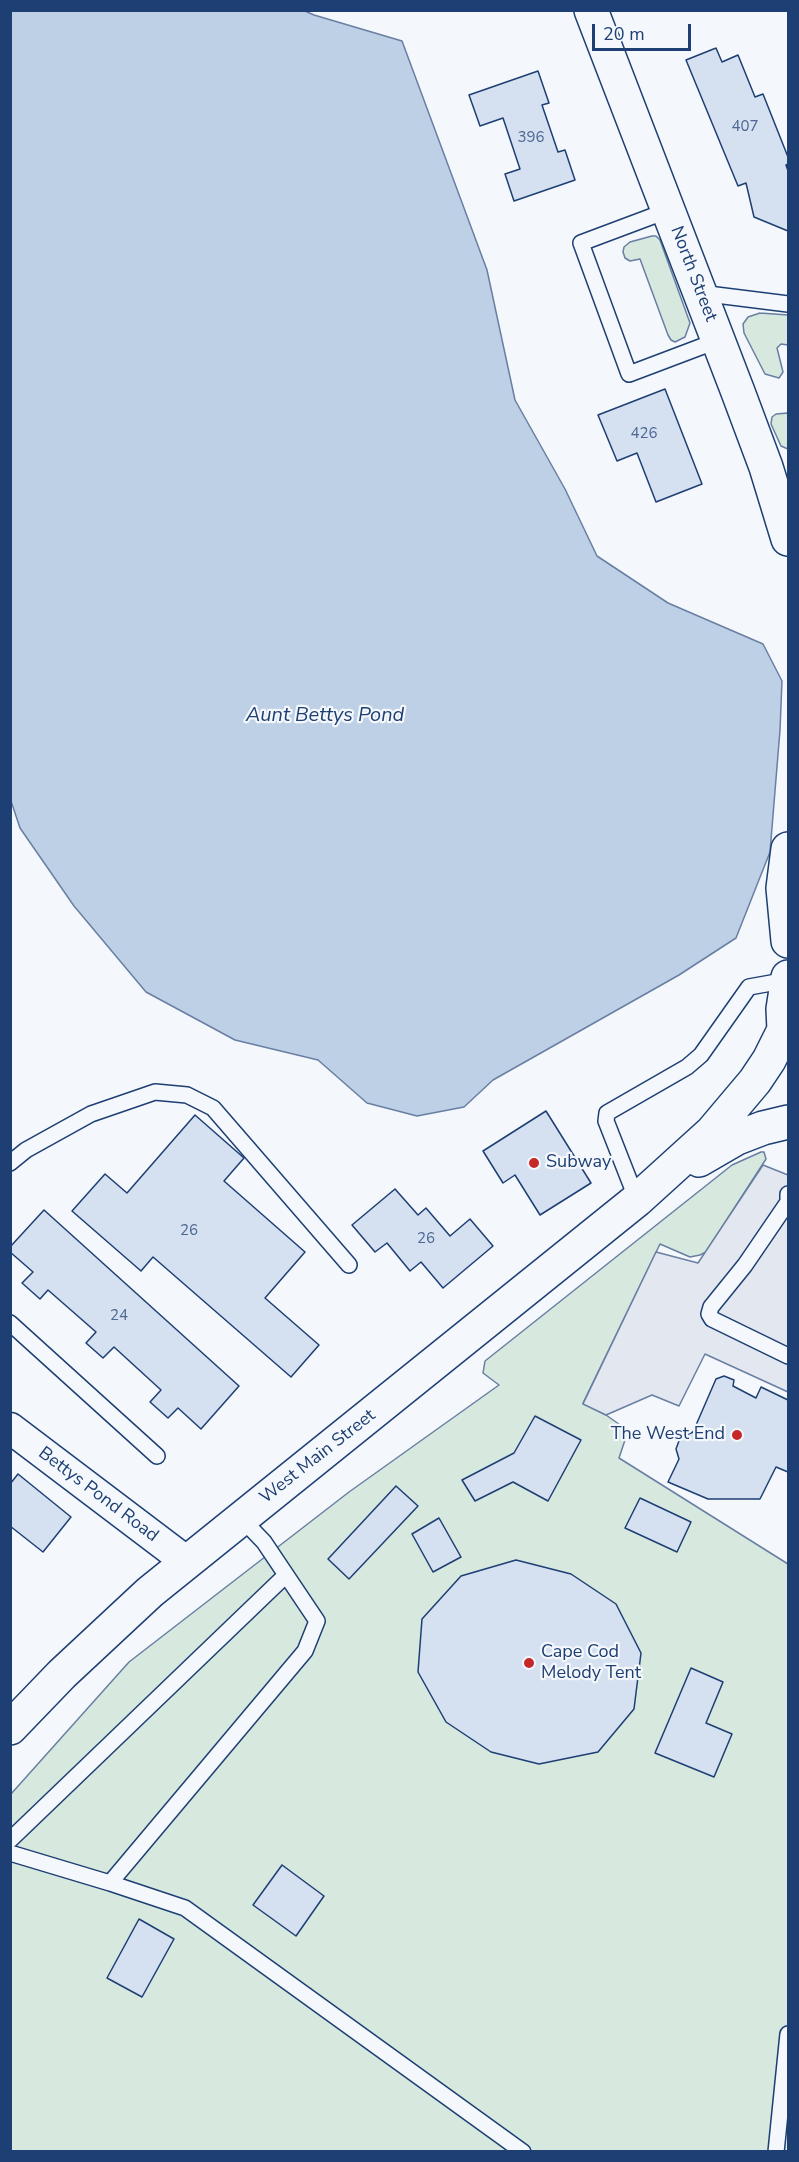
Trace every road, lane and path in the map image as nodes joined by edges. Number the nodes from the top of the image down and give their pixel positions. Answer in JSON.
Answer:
{"nodes":[{"id":1,"x":591,"y":10,"type":"edge"},
{"id":2,"x":669,"y":210,"type":"junction"},
{"id":3,"x":700,"y":293,"type":"junction"},
{"id":4,"x":789,"y":304,"type":"edge"},
{"id":5,"x":718,"y":340,"type":"junction"},
{"id":6,"x":789,"y":539,"type":"edge"},
{"id":7,"x":789,"y":849,"type":"edge"},
{"id":8,"x":789,"y":941,"type":"edge"},
{"id":9,"x":788,"y":978,"type":"edge"},
{"id":10,"x":786,"y":1038,"type":"edge"},
{"id":11,"x":789,"y":1122,"type":"edge"},
{"id":12,"x":10,"y":1163,"type":"edge"},
{"id":13,"x":637,"y":1200,"type":"junction"},
{"id":14,"x":788,"y":1200,"type":"edge"},
{"id":15,"x":349,"y":1264,"type":"dead end"},
{"id":16,"x":10,"y":1323,"type":"edge"},
{"id":17,"x":789,"y":1356,"type":"edge"},
{"id":18,"x":10,"y":1428,"type":"edge"},
{"id":19,"x":157,"y":1456,"type":"dead end"},
{"id":20,"x":241,"y":1518,"type":"junction"},
{"id":21,"x":187,"y":1562,"type":"junction"},
{"id":22,"x":286,"y":1575,"type":"junction"},
{"id":23,"x":10,"y":1728,"type":"edge"},
{"id":24,"x":10,"y":1840,"type":"edge"},
{"id":25,"x":10,"y":1853,"type":"edge"},
{"id":26,"x":110,"y":1882,"type":"junction"},
{"id":27,"x":789,"y":2034,"type":"edge"},
{"id":28,"x":523,"y":2151,"type":"edge"},
{"id":29,"x":776,"y":2151,"type":"edge"}],
"edges":[{"from":1,"to":2,"type":"main road","name":"North Street"},
{"from":2,"to":3,"type":"main road","name":"North Street"},
{"from":2,"to":5,"type":"lane"},
{"from":3,"to":4,"type":"lane"},
{"from":3,"to":5,"type":"main road","name":"North Street"},
{"from":5,"to":6,"type":"main road","name":"North Street"},
{"from":7,"to":8,"type":"main road"},
{"from":9,"to":10,"type":"main road"},
{"from":9,"to":13,"type":"lane"},
{"from":10,"to":13,"type":"main road","name":"West Main Street"},
{"from":11,"to":13,"type":"main road","name":"West Main Street"},
{"from":12,"to":15,"type":"lane"},
{"from":13,"to":20,"type":"main road","name":"West Main Street"},
{"from":14,"to":17,"type":"lane"},
{"from":16,"to":19,"type":"lane"},
{"from":18,"to":21,"type":"street","name":"Bettys Pond Road"},
{"from":20,"to":21,"type":"main road","name":"West Main Street"},
{"from":20,"to":22,"type":"lane"},
{"from":21,"to":23,"type":"main road","name":"West Main Street"},
{"from":22,"to":24,"type":"lane"},
{"from":22,"to":26,"type":"lane"},
{"from":25,"to":26,"type":"lane"},
{"from":26,"to":28,"type":"lane"},
{"from":27,"to":29,"type":"lane"}]}
